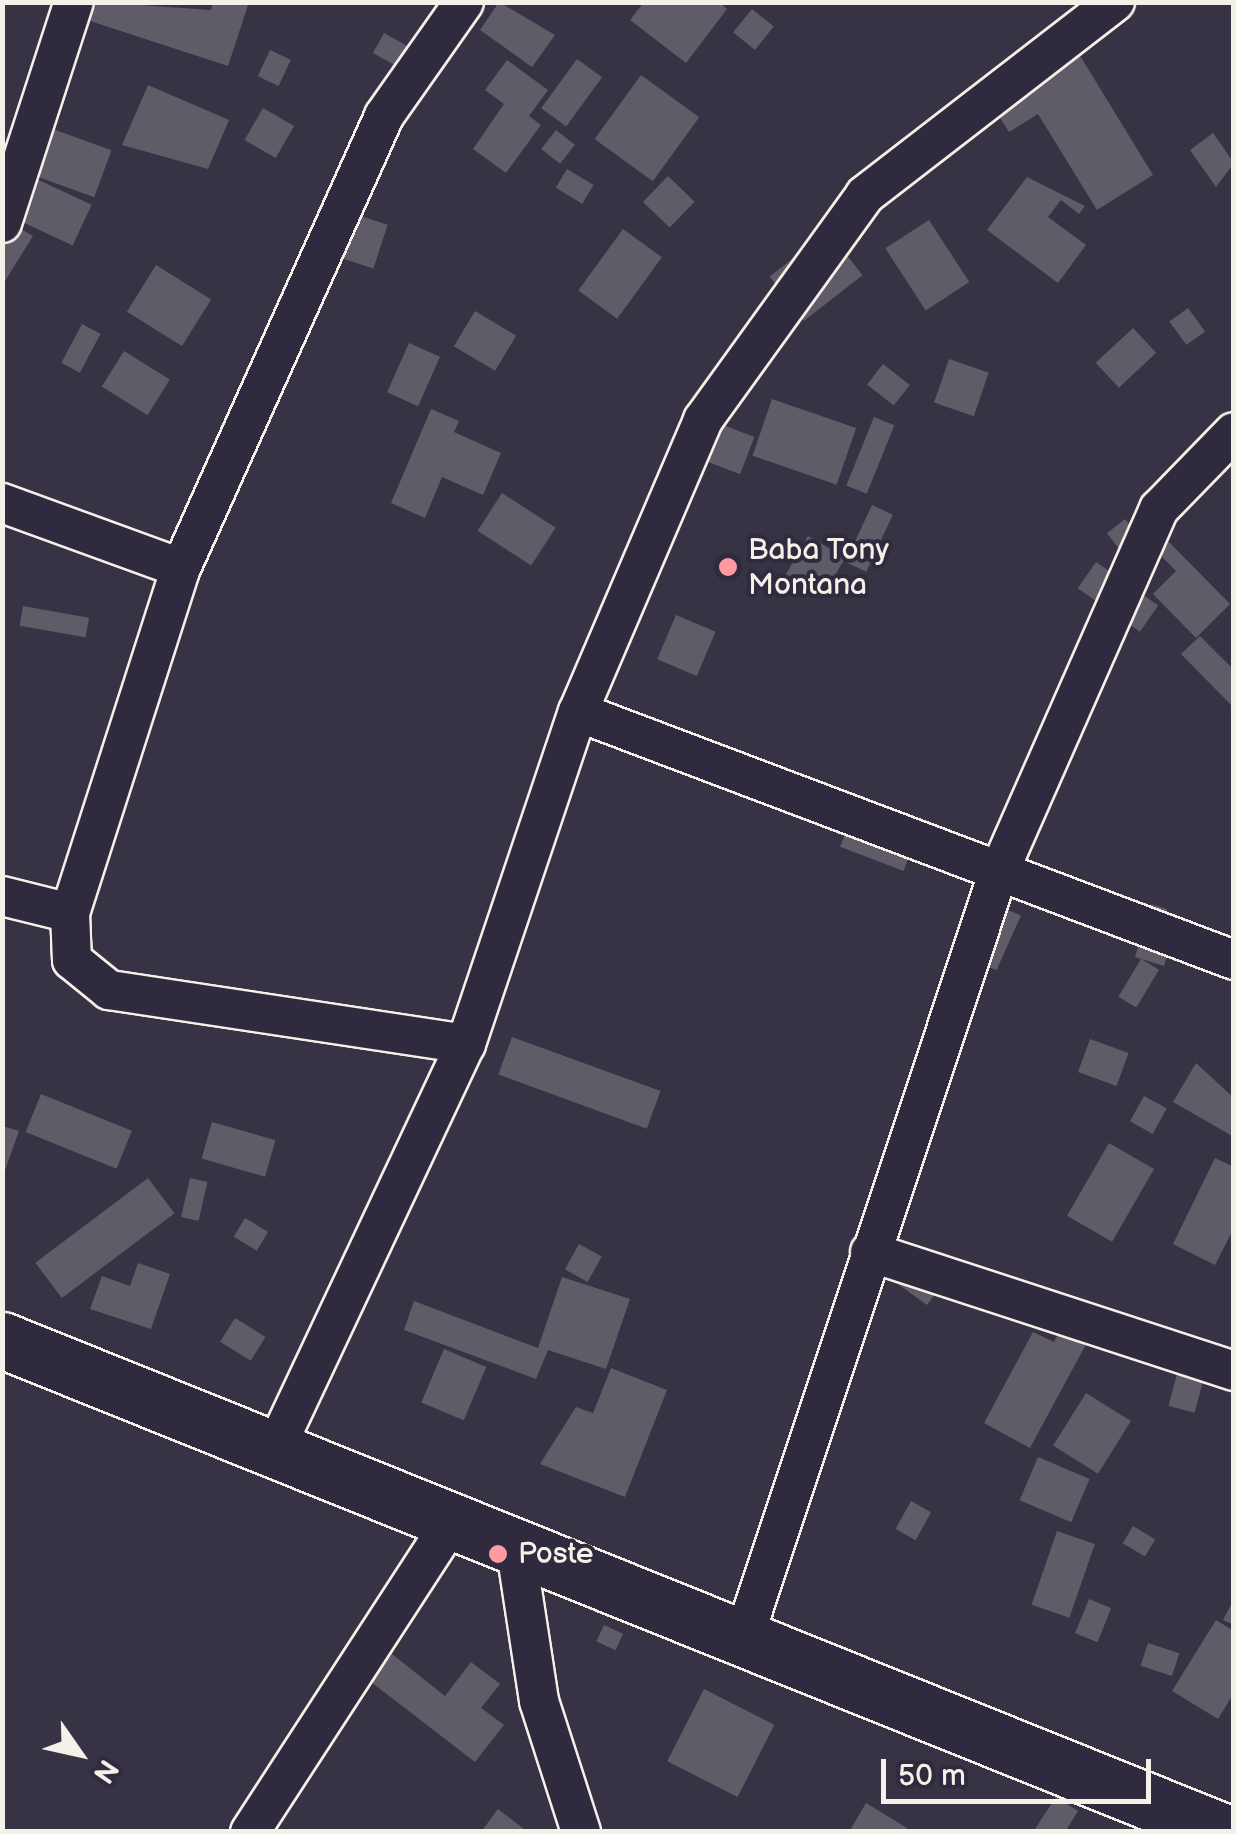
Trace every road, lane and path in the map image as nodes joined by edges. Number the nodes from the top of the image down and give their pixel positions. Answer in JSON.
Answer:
{"nodes":[{"id":1,"x":74,"y":2,"type":"edge"},
{"id":2,"x":464,"y":2,"type":"edge"},
{"id":3,"x":1115,"y":2,"type":"edge"},
{"id":4,"x":2,"y":224,"type":"edge"},
{"id":5,"x":1234,"y":432,"type":"edge"},
{"id":6,"x":2,"y":503,"type":"edge"},
{"id":7,"x":181,"y":568,"type":"junction"},
{"id":8,"x":578,"y":712,"type":"junction"},
{"id":9,"x":998,"y":874,"type":"junction"},
{"id":10,"x":2,"y":896,"type":"edge"},
{"id":11,"x":70,"y":913,"type":"junction"},
{"id":12,"x":1234,"y":960,"type":"edge"},
{"id":13,"x":466,"y":1044,"type":"junction"},
{"id":14,"x":870,"y":1252,"type":"junction"},
{"id":15,"x":2,"y":1340,"type":"edge"},
{"id":16,"x":1234,"y":1371,"type":"edge"},
{"id":17,"x":276,"y":1446,"type":"junction"},
{"id":18,"x":451,"y":1522,"type":"junction"},
{"id":19,"x":514,"y":1544,"type":"junction"},
{"id":20,"x":744,"y":1634,"type":"junction"},
{"id":21,"x":250,"y":1832,"type":"edge"},
{"id":22,"x":580,"y":1832,"type":"edge"},
{"id":23,"x":1224,"y":1832,"type":"edge"}],
"edges":[{"from":1,"to":4,"type":"street"},
{"from":2,"to":7,"type":"street"},
{"from":3,"to":8,"type":"street"},
{"from":5,"to":9,"type":"street"},
{"from":6,"to":7,"type":"street"},
{"from":7,"to":11,"type":"street"},
{"from":8,"to":9,"type":"street"},
{"from":8,"to":13,"type":"street"},
{"from":9,"to":12,"type":"street"},
{"from":9,"to":14,"type":"street"},
{"from":10,"to":11,"type":"street"},
{"from":11,"to":13,"type":"street"},
{"from":13,"to":17,"type":"street"},
{"from":14,"to":16,"type":"street"},
{"from":14,"to":20,"type":"street"},
{"from":15,"to":17,"type":"street"},
{"from":17,"to":18,"type":"street"},
{"from":18,"to":19,"type":"street"},
{"from":18,"to":21,"type":"street"},
{"from":19,"to":20,"type":"street"},
{"from":19,"to":22,"type":"street"},
{"from":20,"to":23,"type":"street"}]}
